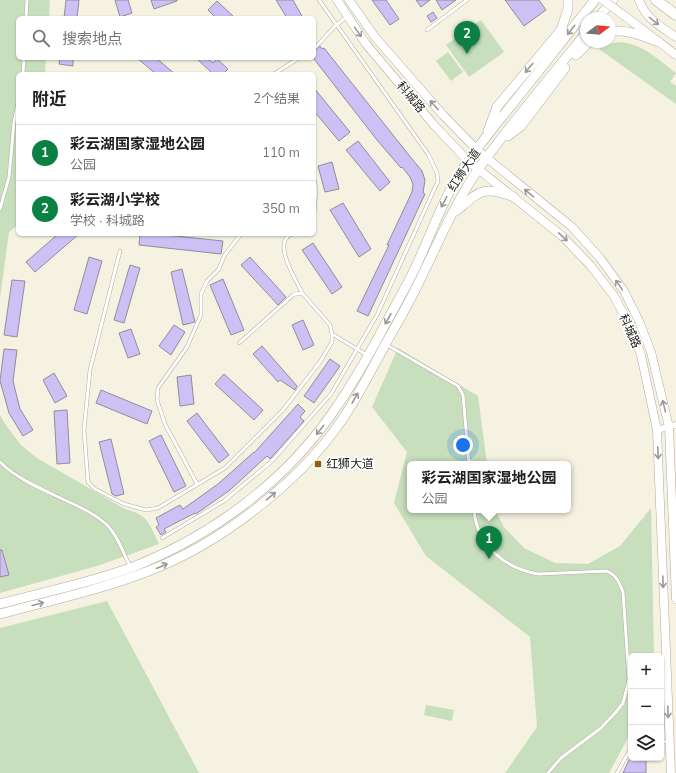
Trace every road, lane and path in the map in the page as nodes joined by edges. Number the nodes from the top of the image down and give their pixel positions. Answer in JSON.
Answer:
{"nodes":[{"id":1,"x":27,"y":0,"type":"edge"},
{"id":2,"x":319,"y":0,"type":"edge"},
{"id":3,"x":337,"y":0,"type":"edge"},
{"id":4,"x":349,"y":0,"type":"edge"},
{"id":5,"x":467,"y":0,"type":"edge"},
{"id":6,"x":568,"y":0,"type":"edge"},
{"id":7,"x":596,"y":0,"type":"edge"},
{"id":8,"x":603,"y":0,"type":"edge"},
{"id":9,"x":613,"y":0,"type":"edge"},
{"id":10,"x":639,"y":0,"type":"edge"},
{"id":11,"x":657,"y":0,"type":"edge"},
{"id":12,"x":603,"y":12,"type":"edge"},
{"id":13,"x":676,"y":15,"type":"edge"},
{"id":14,"x":26,"y":16,"type":"edge"},
{"id":15,"x":347,"y":17,"type":"junction"},
{"id":16,"x":336,"y":25,"type":"junction"},
{"id":17,"x":427,"y":30,"type":"dead end"},
{"id":18,"x":616,"y":31,"type":"edge"},
{"id":19,"x":676,"y":37,"type":"edge"},
{"id":20,"x":580,"y":41,"type":"edge"},
{"id":21,"x":659,"y":42,"type":"junction"},
{"id":22,"x":316,"y":47,"type":"edge"},
{"id":23,"x":582,"y":48,"type":"edge"},
{"id":24,"x":676,"y":55,"type":"edge"},
{"id":25,"x":24,"y":60,"type":"edge"},
{"id":26,"x":297,"y":60,"type":"edge"},
{"id":27,"x":23,"y":72,"type":"edge"},
{"id":28,"x":277,"y":72,"type":"edge"},
{"id":29,"x":16,"y":112,"type":"edge"},
{"id":30,"x":484,"y":141,"type":"junction"},
{"id":31,"x":495,"y":147,"type":"junction"},
{"id":32,"x":477,"y":150,"type":"junction"},
{"id":33,"x":487,"y":158,"type":"junction"},
{"id":34,"x":468,"y":161,"type":"junction"},
{"id":35,"x":478,"y":169,"type":"junction"},
{"id":36,"x":514,"y":198,"type":"junction"},
{"id":37,"x":0,"y":209,"type":"edge"},
{"id":38,"x":452,"y":215,"type":"junction"},
{"id":39,"x":239,"y":236,"type":"edge"},
{"id":40,"x":288,"y":236,"type":"edge"},
{"id":41,"x":120,"y":251,"type":"dead end"},
{"id":42,"x":303,"y":294,"type":"junction"},
{"id":43,"x":332,"y":334,"type":"junction"},
{"id":44,"x":239,"y":343,"type":"dead end"},
{"id":45,"x":385,"y":344,"type":"junction"},
{"id":46,"x":357,"y":349,"type":"junction"},
{"id":47,"x":368,"y":356,"type":"junction"},
{"id":48,"x":673,"y":426,"type":"edge"},
{"id":49,"x":657,"y":430,"type":"junction"},
{"id":50,"x":469,"y":461,"type":"edge"},
{"id":51,"x":0,"y":462,"type":"edge"},
{"id":52,"x":197,"y":484,"type":"junction"},
{"id":53,"x":474,"y":513,"type":"edge"},
{"id":54,"x":162,"y":538,"type":"dead end"},
{"id":55,"x":131,"y":567,"type":"junction"},
{"id":56,"x":676,"y":599,"type":"edge"},
{"id":57,"x":0,"y":604,"type":"edge"},
{"id":58,"x":0,"y":614,"type":"edge"},
{"id":59,"x":665,"y":742,"type":"edge"},
{"id":60,"x":628,"y":753,"type":"edge"},
{"id":61,"x":548,"y":773,"type":"edge"},
{"id":62,"x":617,"y":773,"type":"edge"},
{"id":63,"x":671,"y":773,"type":"edge"}],
"edges":[{"from":1,"to":14,"type":"lane"},
{"from":2,"to":16,"type":"lane"},
{"from":3,"to":15,"type":"main road","name":"科城路"},
{"from":32,"to":4,"type":"main road","name":"科城路","one_way":true},
{"from":5,"to":17,"type":"lane"},
{"from":6,"to":30,"type":"main road","one_way":true},
{"from":7,"to":30,"type":"main road","name":"红狮大道","one_way":true},
{"from":8,"to":21,"type":"main road","bridge":true},
{"from":9,"to":12,"type":"main road"},
{"from":10,"to":19,"type":"main road","one_way":true},
{"from":11,"to":13,"type":"highway"},
{"from":15,"to":16,"type":"lane"},
{"from":15,"to":34,"type":"main road","name":"科城路","one_way":true},
{"from":16,"to":22,"type":"lane"},
{"from":16,"to":46,"type":"lane"},
{"from":18,"to":21,"type":"main road"},
{"from":20,"to":31,"type":"main road","name":"红狮大道"},
{"from":21,"to":24,"type":"main road"},
{"from":23,"to":31,"type":"main road"},
{"from":25,"to":27,"type":"lane"},
{"from":26,"to":28,"type":"lane"},
{"from":29,"to":37,"type":"lane"},
{"from":30,"to":32,"type":"main road","name":"红狮大道"},
{"from":31,"to":33,"type":"main road","name":"红狮大道"},
{"from":32,"to":33,"type":"main road","name":"科城路"},
{"from":32,"to":34,"type":"main road","name":"红狮大道"},
{"from":33,"to":35,"type":"main road","name":"红狮大道"},
{"from":48,"to":33,"type":"main road","name":"科城路","one_way":true},
{"from":34,"to":35,"type":"main road","name":"科城路"},
{"from":34,"to":47,"type":"main road","name":"红狮大道","one_way":true},
{"from":35,"to":36,"type":"main road","name":"科城路"},
{"from":35,"to":38,"type":"main road","name":"红狮大道"},
{"from":36,"to":38,"type":"main road"},
{"from":36,"to":49,"type":"main road","name":"科城路","one_way":true},
{"from":38,"to":45,"type":"main road","name":"红狮大道"},
{"from":39,"to":52,"type":"lane"},
{"from":40,"to":42,"type":"lane"},
{"from":41,"to":52,"type":"lane"},
{"from":42,"to":43,"type":"lane"},
{"from":42,"to":44,"type":"lane"},
{"from":43,"to":46,"type":"lane"},
{"from":43,"to":52,"type":"lane"},
{"from":45,"to":50,"type":"lane"},
{"from":58,"to":45,"type":"main road","name":"红狮大道","one_way":true},
{"from":46,"to":47,"type":"lane"},
{"from":46,"to":54,"type":"lane"},
{"from":47,"to":55,"type":"main road","name":"红狮大道","one_way":true},
{"from":48,"to":49,"type":"street"},
{"from":48,"to":56,"type":"main road","name":"科城路"},
{"from":49,"to":59,"type":"main road","name":"科城路","one_way":true},
{"from":51,"to":55,"type":"lane"},
{"from":53,"to":61,"type":"lane"},
{"from":55,"to":57,"type":"main road","name":"红狮大道"},
{"from":59,"to":63,"type":"main road","name":"科城路"},
{"from":60,"to":62,"type":"lane"}]}
